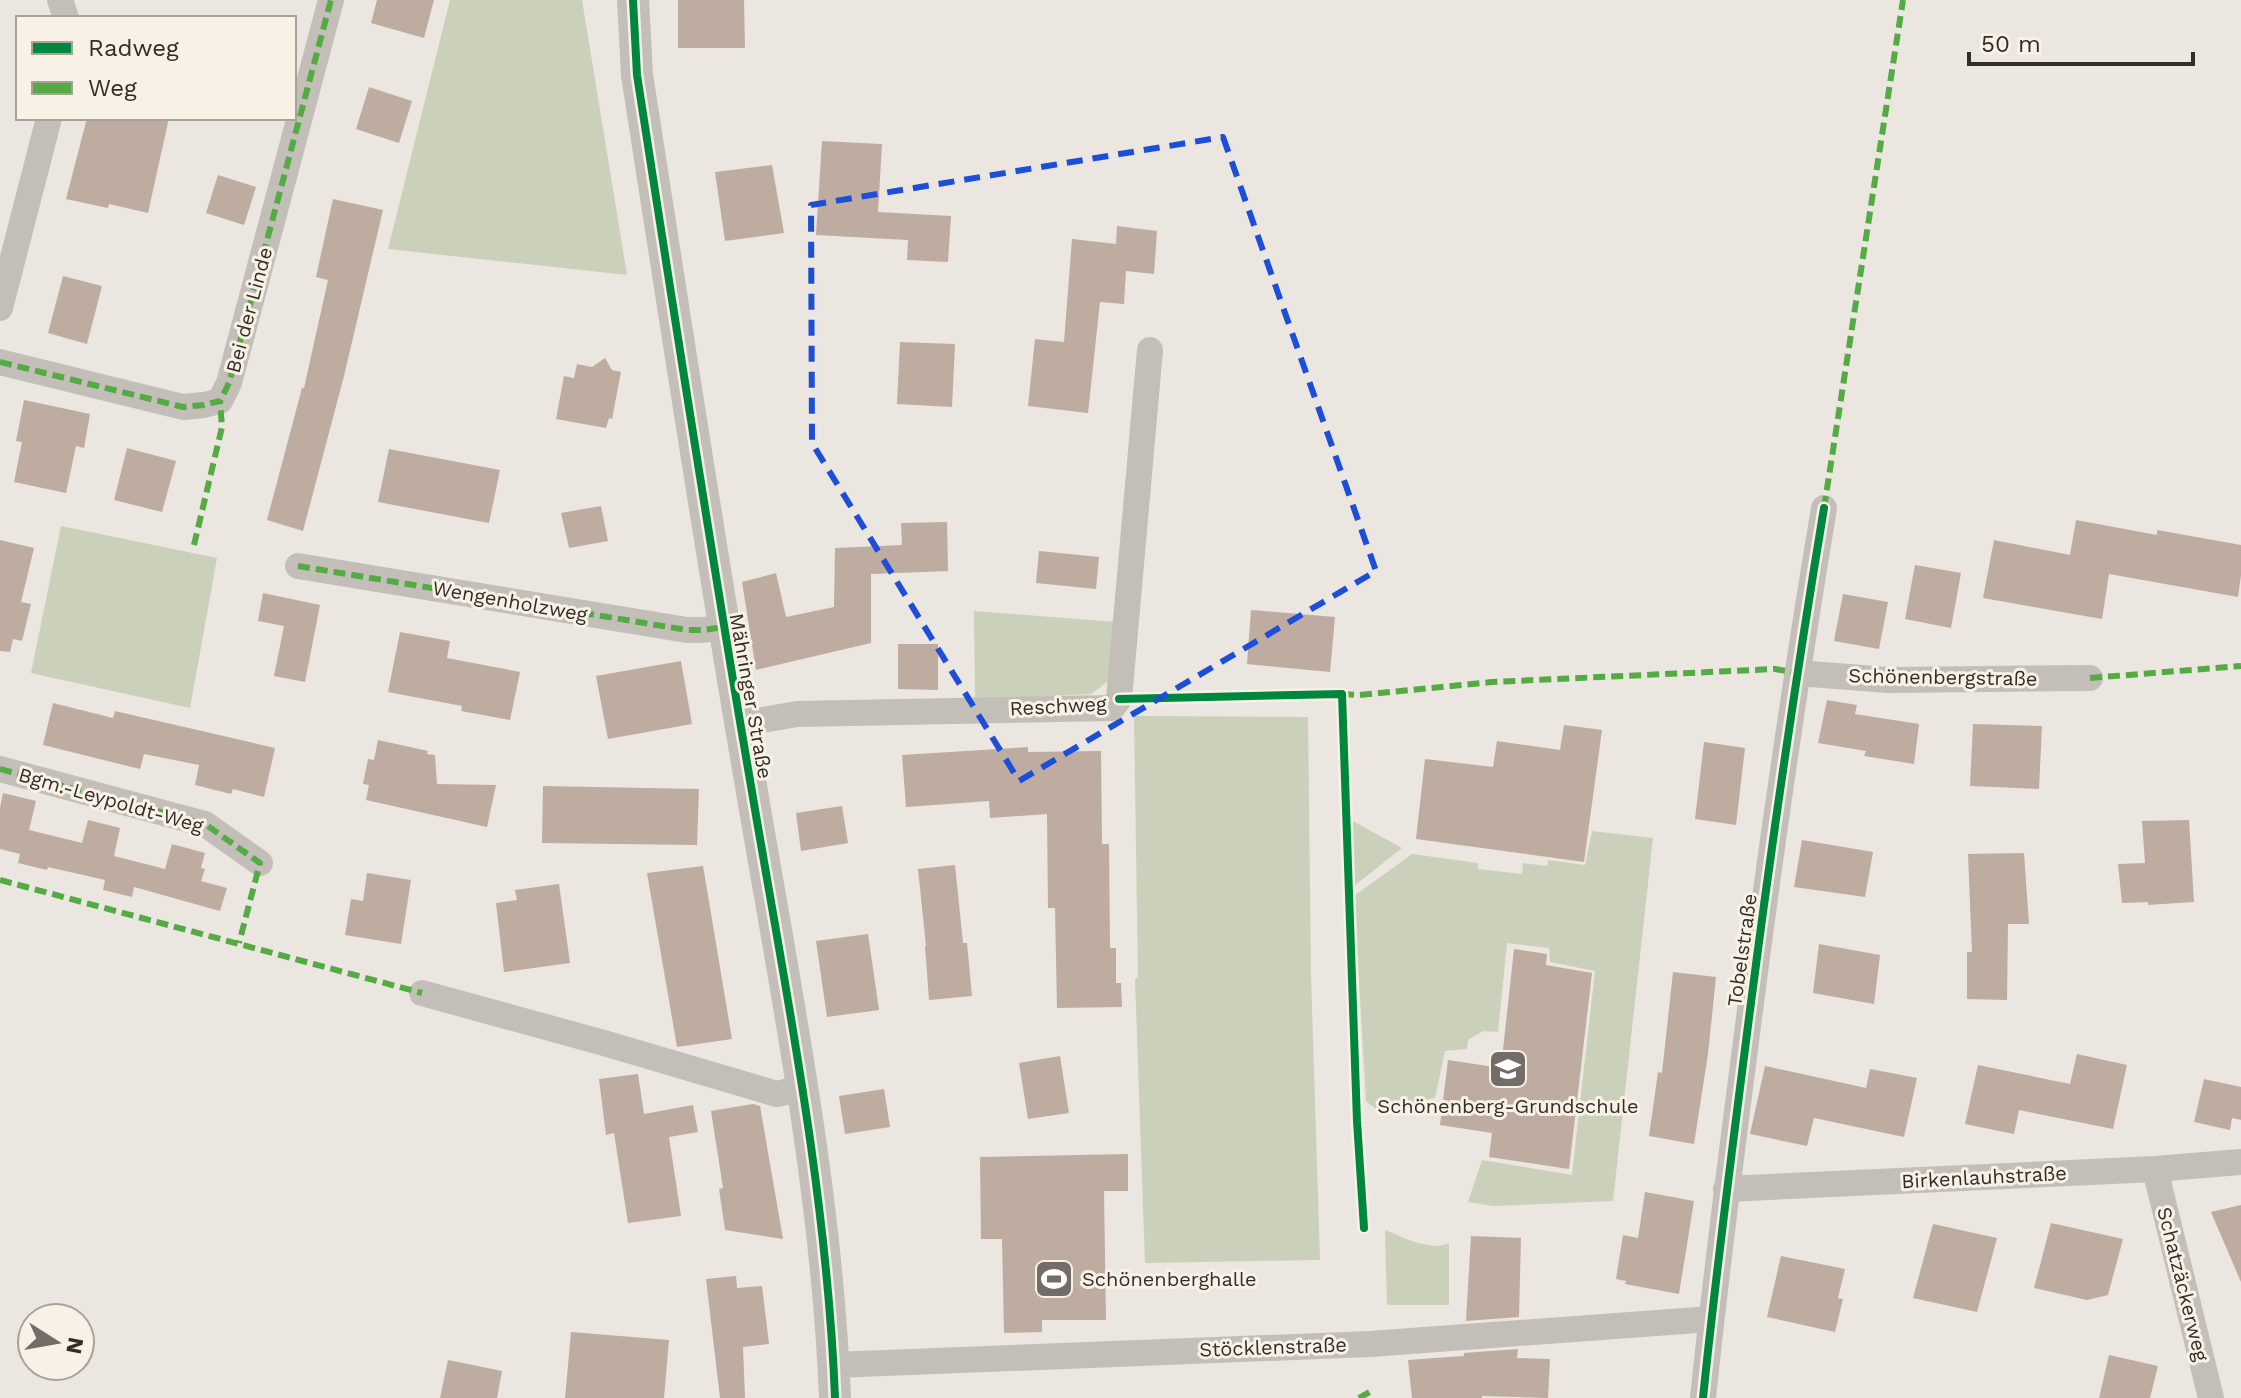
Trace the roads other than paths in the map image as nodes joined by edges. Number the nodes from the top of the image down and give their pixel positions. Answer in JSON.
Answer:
{"nodes":[{"id":1,"x":331,"y":0,"type":"edge"},
{"id":2,"x":633,"y":0,"type":"edge"},
{"id":3,"x":48,"y":120,"type":"edge"},
{"id":4,"x":0,"y":308,"type":"edge"},
{"id":5,"x":1150,"y":350,"type":"dead end"},
{"id":6,"x":0,"y":362,"type":"edge"},
{"id":7,"x":1824,"y":508,"type":"dead end"},
{"id":8,"x":298,"y":566,"type":"dead end"},
{"id":9,"x":723,"y":627,"type":"junction"},
{"id":10,"x":1797,"y":673,"type":"junction"},
{"id":11,"x":2090,"y":678,"type":"dead end"},
{"id":12,"x":740,"y":724,"type":"junction"},
{"id":13,"x":0,"y":769,"type":"edge"},
{"id":14,"x":260,"y":863,"type":"dead end"},
{"id":15,"x":422,"y":993,"type":"dead end"},
{"id":16,"x":802,"y":1088,"type":"junction"},
{"id":17,"x":2241,"y":1162,"type":"edge"},
{"id":18,"x":2155,"y":1169,"type":"junction"},
{"id":19,"x":1726,"y":1189,"type":"junction"},
{"id":20,"x":1711,"y":1319,"type":"junction"},
{"id":21,"x":834,"y":1365,"type":"junction"},
{"id":22,"x":835,"y":1398,"type":"edge"},
{"id":23,"x":1703,"y":1398,"type":"edge"},
{"id":24,"x":2211,"y":1398,"type":"edge"}],
"edges":[{"from":1,"to":6,"type":"street","name":"Bei der Linde"},
{"from":2,"to":9,"type":"street","name":"Mähringer Straße"},
{"from":3,"to":4,"type":"street"},
{"from":5,"to":12,"type":"street","name":"Reschweg"},
{"from":7,"to":10,"type":"street","name":"Tobelstraße"},
{"from":8,"to":9,"type":"street","name":"Wengenholzweg"},
{"from":9,"to":12,"type":"street","name":"Mähringer Straße"},
{"from":10,"to":11,"type":"street","name":"Schönenbergstraße"},
{"from":10,"to":19,"type":"street","name":"Tobelstraße"},
{"from":12,"to":16,"type":"street","name":"Mähringer Straße"},
{"from":13,"to":14,"type":"street","name":"Bgm.-Leypoldt-Weg"},
{"from":15,"to":16,"type":"street"},
{"from":16,"to":21,"type":"street","name":"Mähringer Straße"},
{"from":17,"to":18,"type":"street","name":"Birkenlauhstraße"},
{"from":18,"to":19,"type":"street","name":"Birkenlauhstraße"},
{"from":18,"to":24,"type":"street","name":"Schatzäckerweg"},
{"from":19,"to":20,"type":"street","name":"Tobelstraße"},
{"from":20,"to":21,"type":"street","name":"Stöcklenstraße"},
{"from":20,"to":23,"type":"street","name":"Tobelstraße"},
{"from":21,"to":22,"type":"street","name":"Mähringer Straße"}]}
